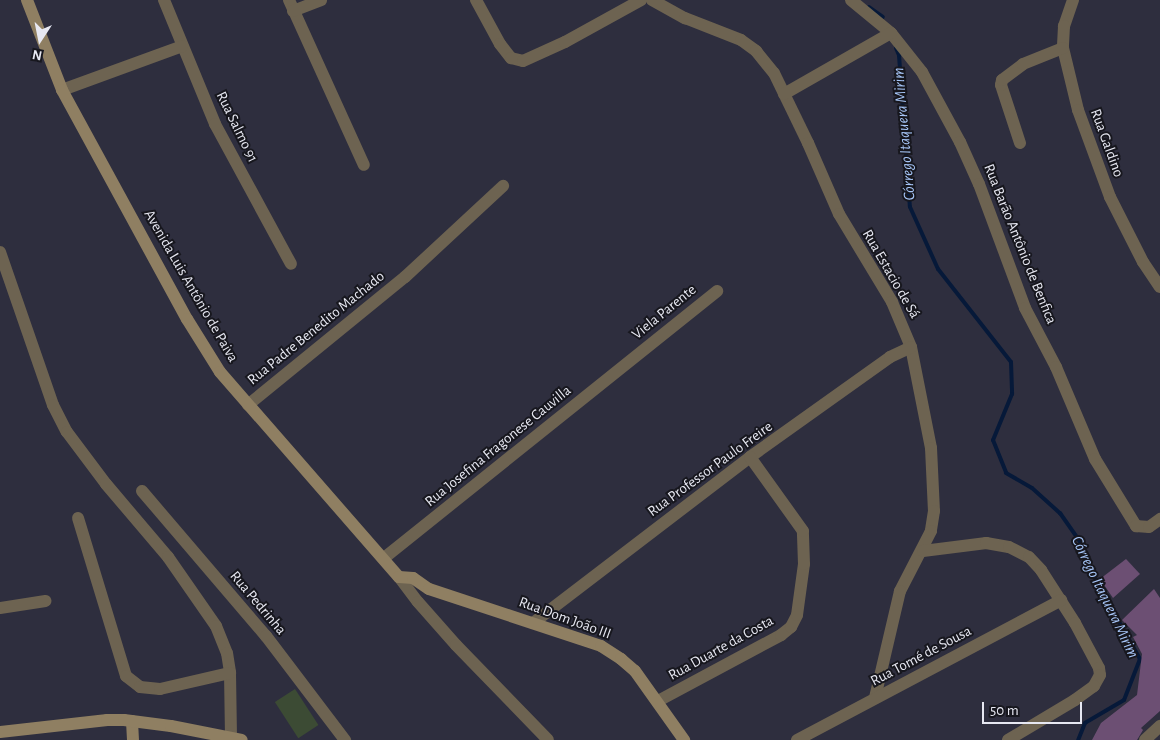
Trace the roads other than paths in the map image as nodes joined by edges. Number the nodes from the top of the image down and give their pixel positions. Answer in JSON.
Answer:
{"nodes":[{"id":1,"x":27,"y":0,"type":"edge"},
{"id":2,"x":164,"y":0,"type":"edge"},
{"id":3,"x":321,"y":0,"type":"edge"},
{"id":4,"x":476,"y":0,"type":"edge"},
{"id":5,"x":641,"y":0,"type":"edge"},
{"id":6,"x":652,"y":0,"type":"edge"},
{"id":7,"x":851,"y":0,"type":"edge"},
{"id":8,"x":1073,"y":0,"type":"edge"},
{"id":9,"x":291,"y":5,"type":"edge"},
{"id":10,"x":891,"y":33,"type":"junction"},
{"id":11,"x":182,"y":46,"type":"junction"},
{"id":12,"x":1063,"y":48,"type":"junction"},
{"id":13,"x":62,"y":90,"type":"junction"},
{"id":14,"x":784,"y":94,"type":"junction"},
{"id":15,"x":1020,"y":143,"type":"dead end"},
{"id":16,"x":364,"y":165,"type":"dead end"},
{"id":17,"x":503,"y":186,"type":"dead end"},
{"id":18,"x":0,"y":252,"type":"edge"},
{"id":19,"x":291,"y":264,"type":"dead end"},
{"id":20,"x":1160,"y":287,"type":"edge"},
{"id":21,"x":717,"y":291,"type":"dead end"},
{"id":22,"x":911,"y":347,"type":"junction"},
{"id":23,"x":632,"y":360,"type":"joint"},
{"id":24,"x":248,"y":406,"type":"junction"},
{"id":25,"x":750,"y":457,"type":"junction"},
{"id":26,"x":142,"y":491,"type":"dead end"},
{"id":27,"x":78,"y":518,"type":"dead end"},
{"id":28,"x":1160,"y":519,"type":"edge"},
{"id":29,"x":923,"y":551,"type":"junction"},
{"id":30,"x":384,"y":558,"type":"junction"},
{"id":31,"x":399,"y":577,"type":"junction"},
{"id":32,"x":1061,"y":600,"type":"junction"},
{"id":33,"x":45,"y":601,"type":"dead end"},
{"id":34,"x":0,"y":608,"type":"edge"},
{"id":35,"x":533,"y":623,"type":"junction"},
{"id":36,"x":230,"y":672,"type":"junction"},
{"id":37,"x":875,"y":698,"type":"junction"},
{"id":38,"x":658,"y":701,"type":"junction"},
{"id":39,"x":132,"y":721,"type":"junction"},
{"id":40,"x":1160,"y":726,"type":"edge"},
{"id":41,"x":0,"y":732,"type":"edge"},
{"id":42,"x":236,"y":739,"type":"edge"},
{"id":43,"x":133,"y":740,"type":"edge"},
{"id":44,"x":345,"y":740,"type":"edge"},
{"id":45,"x":548,"y":740,"type":"edge"},
{"id":46,"x":684,"y":740,"type":"edge"},
{"id":47,"x":797,"y":740,"type":"edge"},
{"id":48,"x":1008,"y":740,"type":"edge"},
{"id":49,"x":1146,"y":740,"type":"edge"}],
"edges":[{"from":1,"to":13,"type":"street","name":"Avenida Luis Antônio de Paiva"},
{"from":2,"to":11,"type":"street","name":"Rua Salmo 91"},
{"from":3,"to":9,"type":"street"},
{"from":4,"to":5,"type":"street"},
{"from":6,"to":14,"type":"street","name":"Rua Estacio de Sá"},
{"from":7,"to":10,"type":"street","name":"Rua Barão Antônio de Benfica"},
{"from":8,"to":12,"type":"street","name":"Rua Galdino"},
{"from":9,"to":16,"type":"street"},
{"from":10,"to":14,"type":"street"},
{"from":10,"to":28,"type":"street","name":"Rua Barão Antônio de Benfica"},
{"from":11,"to":13,"type":"street"},
{"from":11,"to":19,"type":"street","name":"Rua Salmo 91"},
{"from":12,"to":15,"type":"street"},
{"from":12,"to":20,"type":"street","name":"Rua Galdino"},
{"from":13,"to":24,"type":"street","name":"Avenida Luis Antônio de Paiva"},
{"from":14,"to":22,"type":"street","name":"Rua Estacio de Sá"},
{"from":17,"to":24,"type":"street","name":"Rua Padre Benedito Machado"},
{"from":18,"to":36,"type":"street"},
{"from":21,"to":23,"type":"street","name":"Viela Parente"},
{"from":22,"to":25,"type":"street","name":"Rua Professor Paulo Freire"},
{"from":22,"to":29,"type":"street","name":"Rua Estacio de Sá"},
{"from":23,"to":30,"type":"street","name":"Rua Josefina Fragonese Cauvilla"},
{"from":24,"to":30,"type":"street","name":"Avenida Luis Antônio de Paiva"},
{"from":25,"to":35,"type":"street","name":"Rua Professor Paulo Freire"},
{"from":25,"to":38,"type":"street","name":"Rua Duarte da Costa"},
{"from":26,"to":44,"type":"street","name":"Rua Pedrinha"},
{"from":27,"to":36,"type":"street"},
{"from":29,"to":32,"type":"street"},
{"from":29,"to":37,"type":"street","name":"Rua Estacio de Sá"},
{"from":30,"to":31,"type":"street","name":"Avenida Luis Antônio de Paiva"},
{"from":31,"to":35,"type":"street","name":"Rua Dom João III"},
{"from":31,"to":45,"type":"street"},
{"from":32,"to":37,"type":"street","name":"Rua Tomé de Sousa"},
{"from":32,"to":48,"type":"street"},
{"from":33,"to":34,"type":"street"},
{"from":35,"to":38,"type":"street","name":"Rua Dom João III"},
{"from":36,"to":42,"type":"street"},
{"from":37,"to":47,"type":"street","name":"Rua Tomé de Sousa"},
{"from":38,"to":46,"type":"street","name":"Rua Dom João III"},
{"from":39,"to":41,"type":"street"},
{"from":39,"to":42,"type":"street"},
{"from":39,"to":43,"type":"street"},
{"from":40,"to":49,"type":"street"}]}
